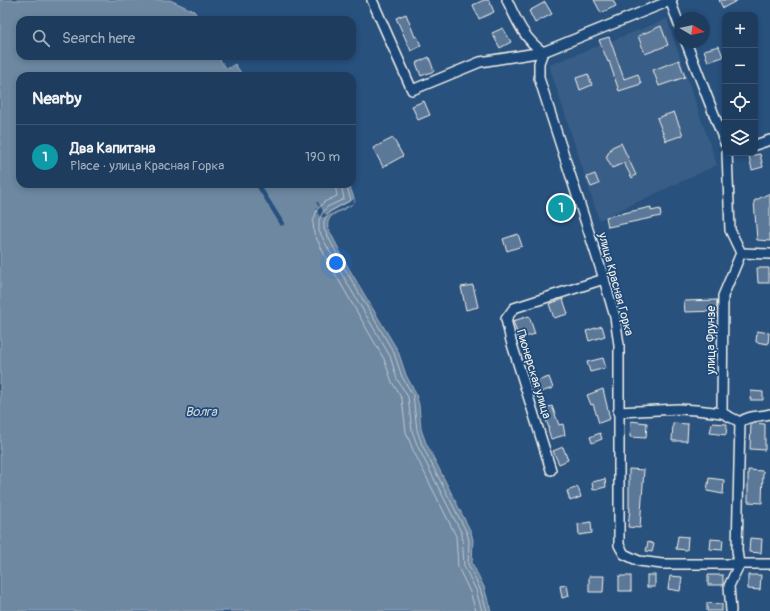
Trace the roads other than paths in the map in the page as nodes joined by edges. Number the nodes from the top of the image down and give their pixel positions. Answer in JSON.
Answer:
{"nodes":[{"id":1,"x":372,"y":0,"type":"edge"},
{"id":2,"x":507,"y":0,"type":"edge"},
{"id":3,"x":670,"y":0,"type":"edge"},
{"id":4,"x":675,"y":12,"type":"edge"},
{"id":5,"x":688,"y":48,"type":"edge"},
{"id":6,"x":543,"y":52,"type":"junction"},
{"id":7,"x":722,"y":135,"type":"edge"},
{"id":8,"x":770,"y":140,"type":"edge"},
{"id":9,"x":758,"y":144,"type":"edge"},
{"id":10,"x":728,"y":156,"type":"edge"},
{"id":11,"x":741,"y":253,"type":"junction"},
{"id":12,"x":770,"y":254,"type":"edge"},
{"id":13,"x":604,"y":279,"type":"junction"},
{"id":14,"x":618,"y":412,"type":"junction"},
{"id":15,"x":722,"y":413,"type":"junction"},
{"id":16,"x":770,"y":414,"type":"edge"},
{"id":17,"x":740,"y":422,"type":"junction"},
{"id":18,"x":551,"y":470,"type":"dead end"},
{"id":19,"x":770,"y":564,"type":"edge"},
{"id":20,"x":739,"y":565,"type":"junction"},
{"id":21,"x":731,"y":611,"type":"edge"}],
"edges":[{"from":1,"to":6,"type":"street"},
{"from":2,"to":6,"type":"street"},
{"from":3,"to":4,"type":"street"},
{"from":3,"to":6,"type":"street"},
{"from":5,"to":7,"type":"street"},
{"from":6,"to":13,"type":"street","name":"улица Красная Горка"},
{"from":8,"to":9,"type":"street"},
{"from":10,"to":11,"type":"street"},
{"from":11,"to":12,"type":"street"},
{"from":11,"to":15,"type":"street","name":"улица Фрунзе"},
{"from":13,"to":14,"type":"street","name":"улица Красная Горка"},
{"from":13,"to":18,"type":"street","name":"Пионерская улица"},
{"from":14,"to":15,"type":"street"},
{"from":14,"to":20,"type":"street","name":"улица Красная Горка"},
{"from":15,"to":17,"type":"street"},
{"from":16,"to":17,"type":"street"},
{"from":17,"to":20,"type":"street"},
{"from":19,"to":20,"type":"street","name":"улица Красная Горка"},
{"from":20,"to":21,"type":"street"}]}
